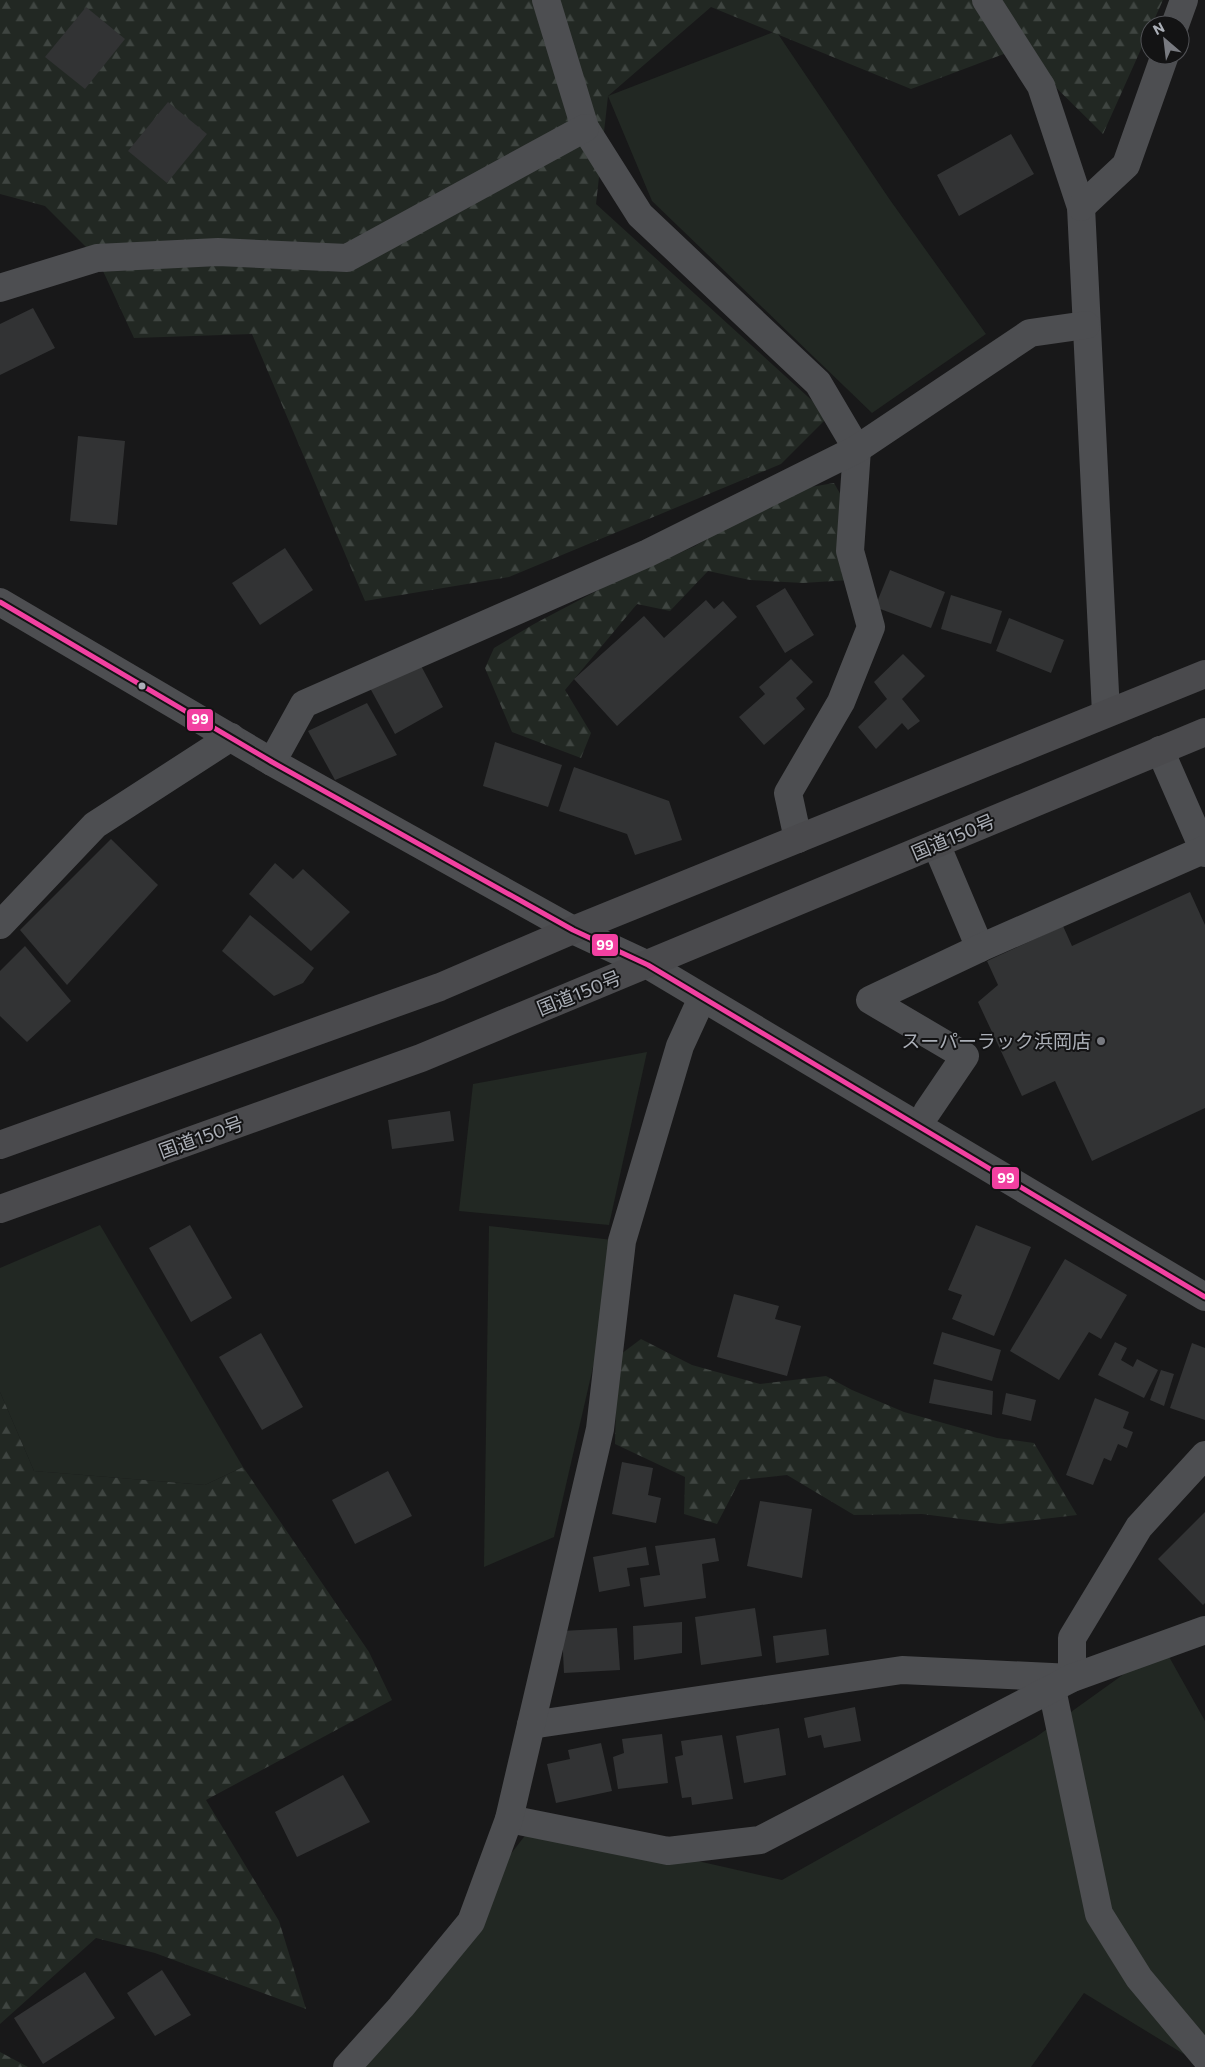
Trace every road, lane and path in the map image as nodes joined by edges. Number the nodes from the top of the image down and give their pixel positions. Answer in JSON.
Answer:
{"nodes":[{"id":1,"x":546,"y":0,"type":"edge"},
{"id":2,"x":986,"y":0,"type":"edge"},
{"id":3,"x":1184,"y":0,"type":"edge"},
{"id":4,"x":1179,"y":15,"type":"edge"},
{"id":5,"x":1161,"y":65,"type":"edge"},
{"id":6,"x":585,"y":128,"type":"junction"},
{"id":7,"x":1081,"y":207,"type":"junction"},
{"id":8,"x":0,"y":288,"type":"edge"},
{"id":9,"x":1086,"y":325,"type":"junction"},
{"id":10,"x":857,"y":449,"type":"junction"},
{"id":11,"x":0,"y":602,"type":"edge"},
{"id":12,"x":1205,"y":674,"type":"edge"},
{"id":13,"x":1106,"y":713,"type":"junction"},
{"id":14,"x":1205,"y":732,"type":"edge"},
{"id":15,"x":231,"y":737,"type":"junction"},
{"id":16,"x":1160,"y":750,"type":"junction"},
{"id":17,"x":272,"y":762,"type":"junction"},
{"id":18,"x":798,"y":839,"type":"junction"},
{"id":19,"x":936,"y":844,"type":"junction"},
{"id":20,"x":1204,"y":852,"type":"edge"},
{"id":21,"x":0,"y":925,"type":"edge"},
{"id":22,"x":573,"y":930,"type":"junction"},
{"id":23,"x":980,"y":948,"type":"junction"},
{"id":24,"x":648,"y":965,"type":"junction"},
{"id":25,"x":702,"y":998,"type":"junction"},
{"id":26,"x":927,"y":1112,"type":"dead end"},
{"id":27,"x":0,"y":1145,"type":"edge"},
{"id":28,"x":0,"y":1209,"type":"edge"},
{"id":29,"x":1205,"y":1297,"type":"edge"},
{"id":30,"x":1205,"y":1455,"type":"edge"},
{"id":31,"x":1205,"y":1630,"type":"edge"},
{"id":32,"x":1062,"y":1684,"type":"junction"},
{"id":33,"x":531,"y":1725,"type":"junction"},
{"id":34,"x":509,"y":1819,"type":"junction"},
{"id":35,"x":1205,"y":2057,"type":"edge"},
{"id":36,"x":348,"y":2067,"type":"edge"}],
"edges":[{"from":1,"to":6,"type":"street"},
{"from":2,"to":7,"type":"street"},
{"from":3,"to":4,"type":"street"},
{"from":5,"to":7,"type":"street"},
{"from":6,"to":8,"type":"street"},
{"from":6,"to":10,"type":"street"},
{"from":7,"to":9,"type":"street"},
{"from":9,"to":10,"type":"street"},
{"from":9,"to":13,"type":"street"},
{"from":10,"to":17,"type":"street"},
{"from":10,"to":18,"type":"street"},
{"from":11,"to":15,"type":"street"},
{"from":12,"to":13,"type":"highway"},
{"from":13,"to":18,"type":"highway"},
{"from":14,"to":16,"type":"highway","name":"国道150号"},
{"from":15,"to":17,"type":"street"},
{"from":15,"to":21,"type":"street"},
{"from":16,"to":19,"type":"highway","name":"国道150号"},
{"from":16,"to":20,"type":"street"},
{"from":17,"to":22,"type":"street"},
{"from":18,"to":22,"type":"highway"},
{"from":19,"to":23,"type":"street"},
{"from":19,"to":24,"type":"highway","name":"国道150号"},
{"from":20,"to":23,"type":"street"},
{"from":22,"to":24,"type":"street"},
{"from":22,"to":27,"type":"highway"},
{"from":23,"to":26,"type":"street"},
{"from":24,"to":25,"type":"street"},
{"from":24,"to":28,"type":"highway","name":"国道150号"},
{"from":25,"to":29,"type":"street"},
{"from":25,"to":33,"type":"street"},
{"from":30,"to":32,"type":"street"},
{"from":31,"to":32,"type":"street"},
{"from":32,"to":33,"type":"street"},
{"from":32,"to":34,"type":"street"},
{"from":32,"to":35,"type":"street"},
{"from":33,"to":34,"type":"street"},
{"from":34,"to":36,"type":"street"}]}
